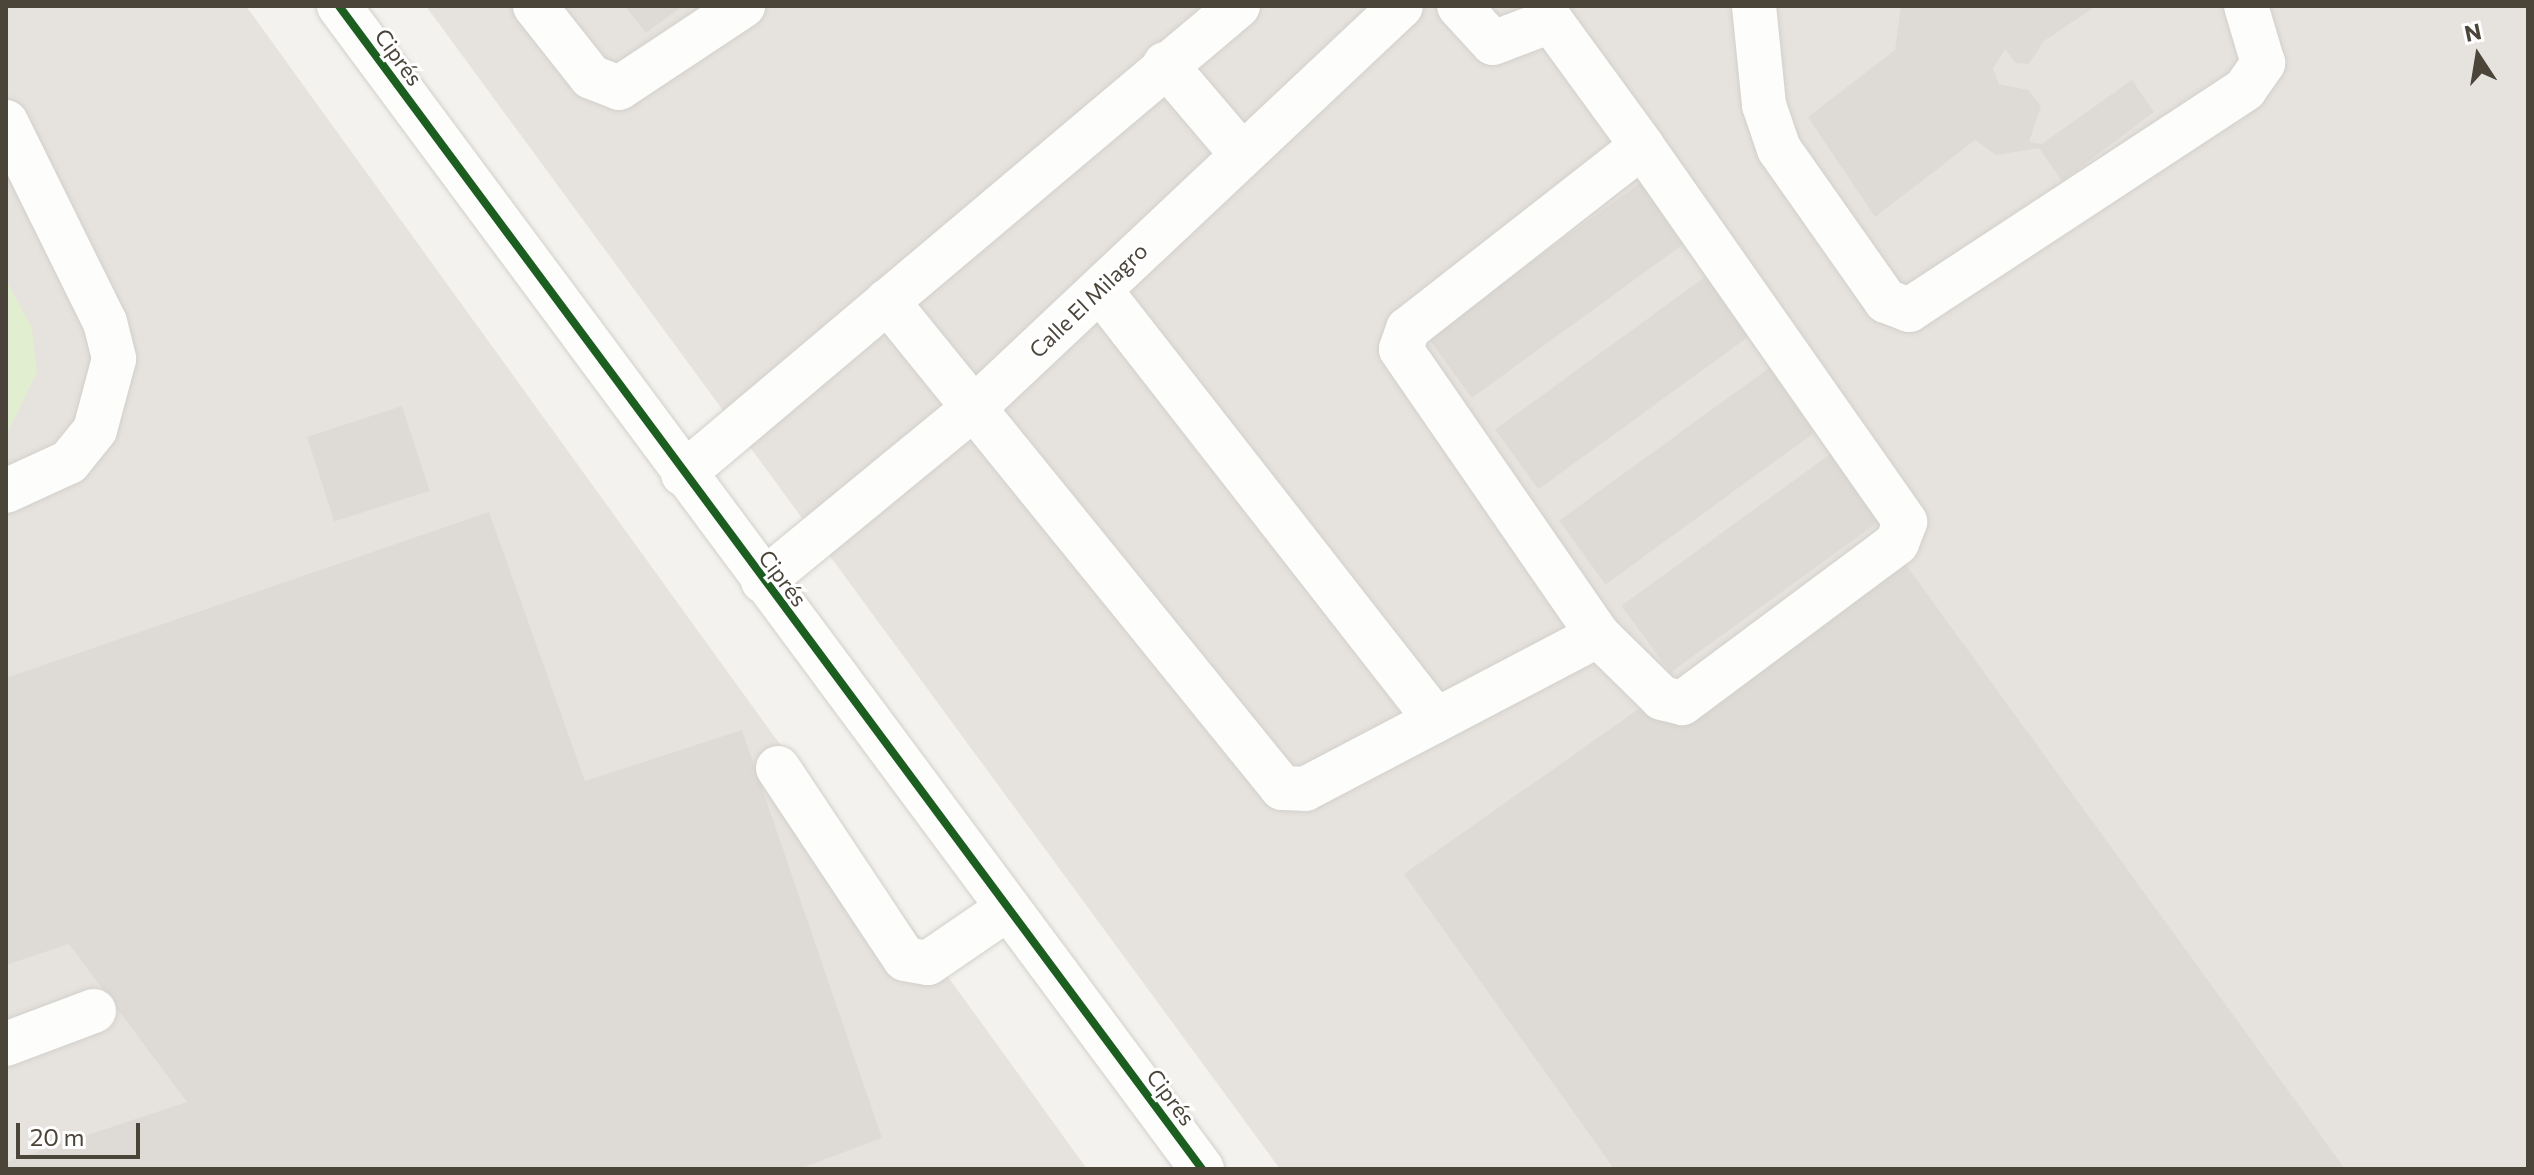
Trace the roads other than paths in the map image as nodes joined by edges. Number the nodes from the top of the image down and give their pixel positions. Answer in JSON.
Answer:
{"nodes":[{"id":1,"x":339,"y":6,"type":"edge"},
{"id":2,"x":535,"y":6,"type":"edge"},
{"id":3,"x":743,"y":6,"type":"edge"},
{"id":4,"x":1238,"y":6,"type":"edge"},
{"id":5,"x":1401,"y":6,"type":"edge"},
{"id":6,"x":1459,"y":6,"type":"edge"},
{"id":7,"x":1754,"y":6,"type":"edge"},
{"id":8,"x":2246,"y":6,"type":"edge"},
{"id":9,"x":1165,"y":64,"type":"junction"},
{"id":10,"x":6,"y":122,"type":"edge"},
{"id":11,"x":1642,"y":146,"type":"junction"},
{"id":12,"x":1240,"y":152,"type":"junction"},
{"id":13,"x":1100,"y":290,"type":"junction"},
{"id":14,"x":887,"y":301,"type":"junction"},
{"id":15,"x":977,"y":405,"type":"junction"},
{"id":16,"x":683,"y":474,"type":"junction"},
{"id":17,"x":6,"y":491,"type":"edge"},
{"id":18,"x":763,"y":581,"type":"junction"},
{"id":19,"x":1598,"y":635,"type":"junction"},
{"id":20,"x":1436,"y":720,"type":"junction"},
{"id":21,"x":778,"y":768,"type":"dead end"},
{"id":22,"x":1007,"y":909,"type":"junction"},
{"id":23,"x":94,"y":1011,"type":"dead end"},
{"id":24,"x":6,"y":1044,"type":"edge"},
{"id":25,"x":1202,"y":1169,"type":"edge"}],
"edges":[{"from":1,"to":16,"type":"street","name":"Ciprés"},
{"from":2,"to":3,"type":"street"},
{"from":4,"to":9,"type":"street"},
{"from":5,"to":12,"type":"street","name":"Calle El Milagro"},
{"from":6,"to":11,"type":"street"},
{"from":7,"to":8,"type":"street"},
{"from":9,"to":12,"type":"street"},
{"from":9,"to":14,"type":"street"},
{"from":10,"to":17,"type":"street"},
{"from":11,"to":19,"type":"street"},
{"from":11,"to":19,"type":"street"},
{"from":12,"to":13,"type":"street","name":"Calle El Milagro"},
{"from":13,"to":15,"type":"street","name":"Calle El Milagro"},
{"from":13,"to":20,"type":"street"},
{"from":14,"to":15,"type":"street"},
{"from":14,"to":16,"type":"street"},
{"from":15,"to":18,"type":"street","name":"Calle El Milagro"},
{"from":15,"to":20,"type":"street"},
{"from":16,"to":18,"type":"street","name":"Ciprés"},
{"from":18,"to":22,"type":"street","name":"Ciprés"},
{"from":19,"to":20,"type":"street"},
{"from":21,"to":22,"type":"street"},
{"from":22,"to":25,"type":"street","name":"Ciprés"},
{"from":23,"to":24,"type":"street"}]}
